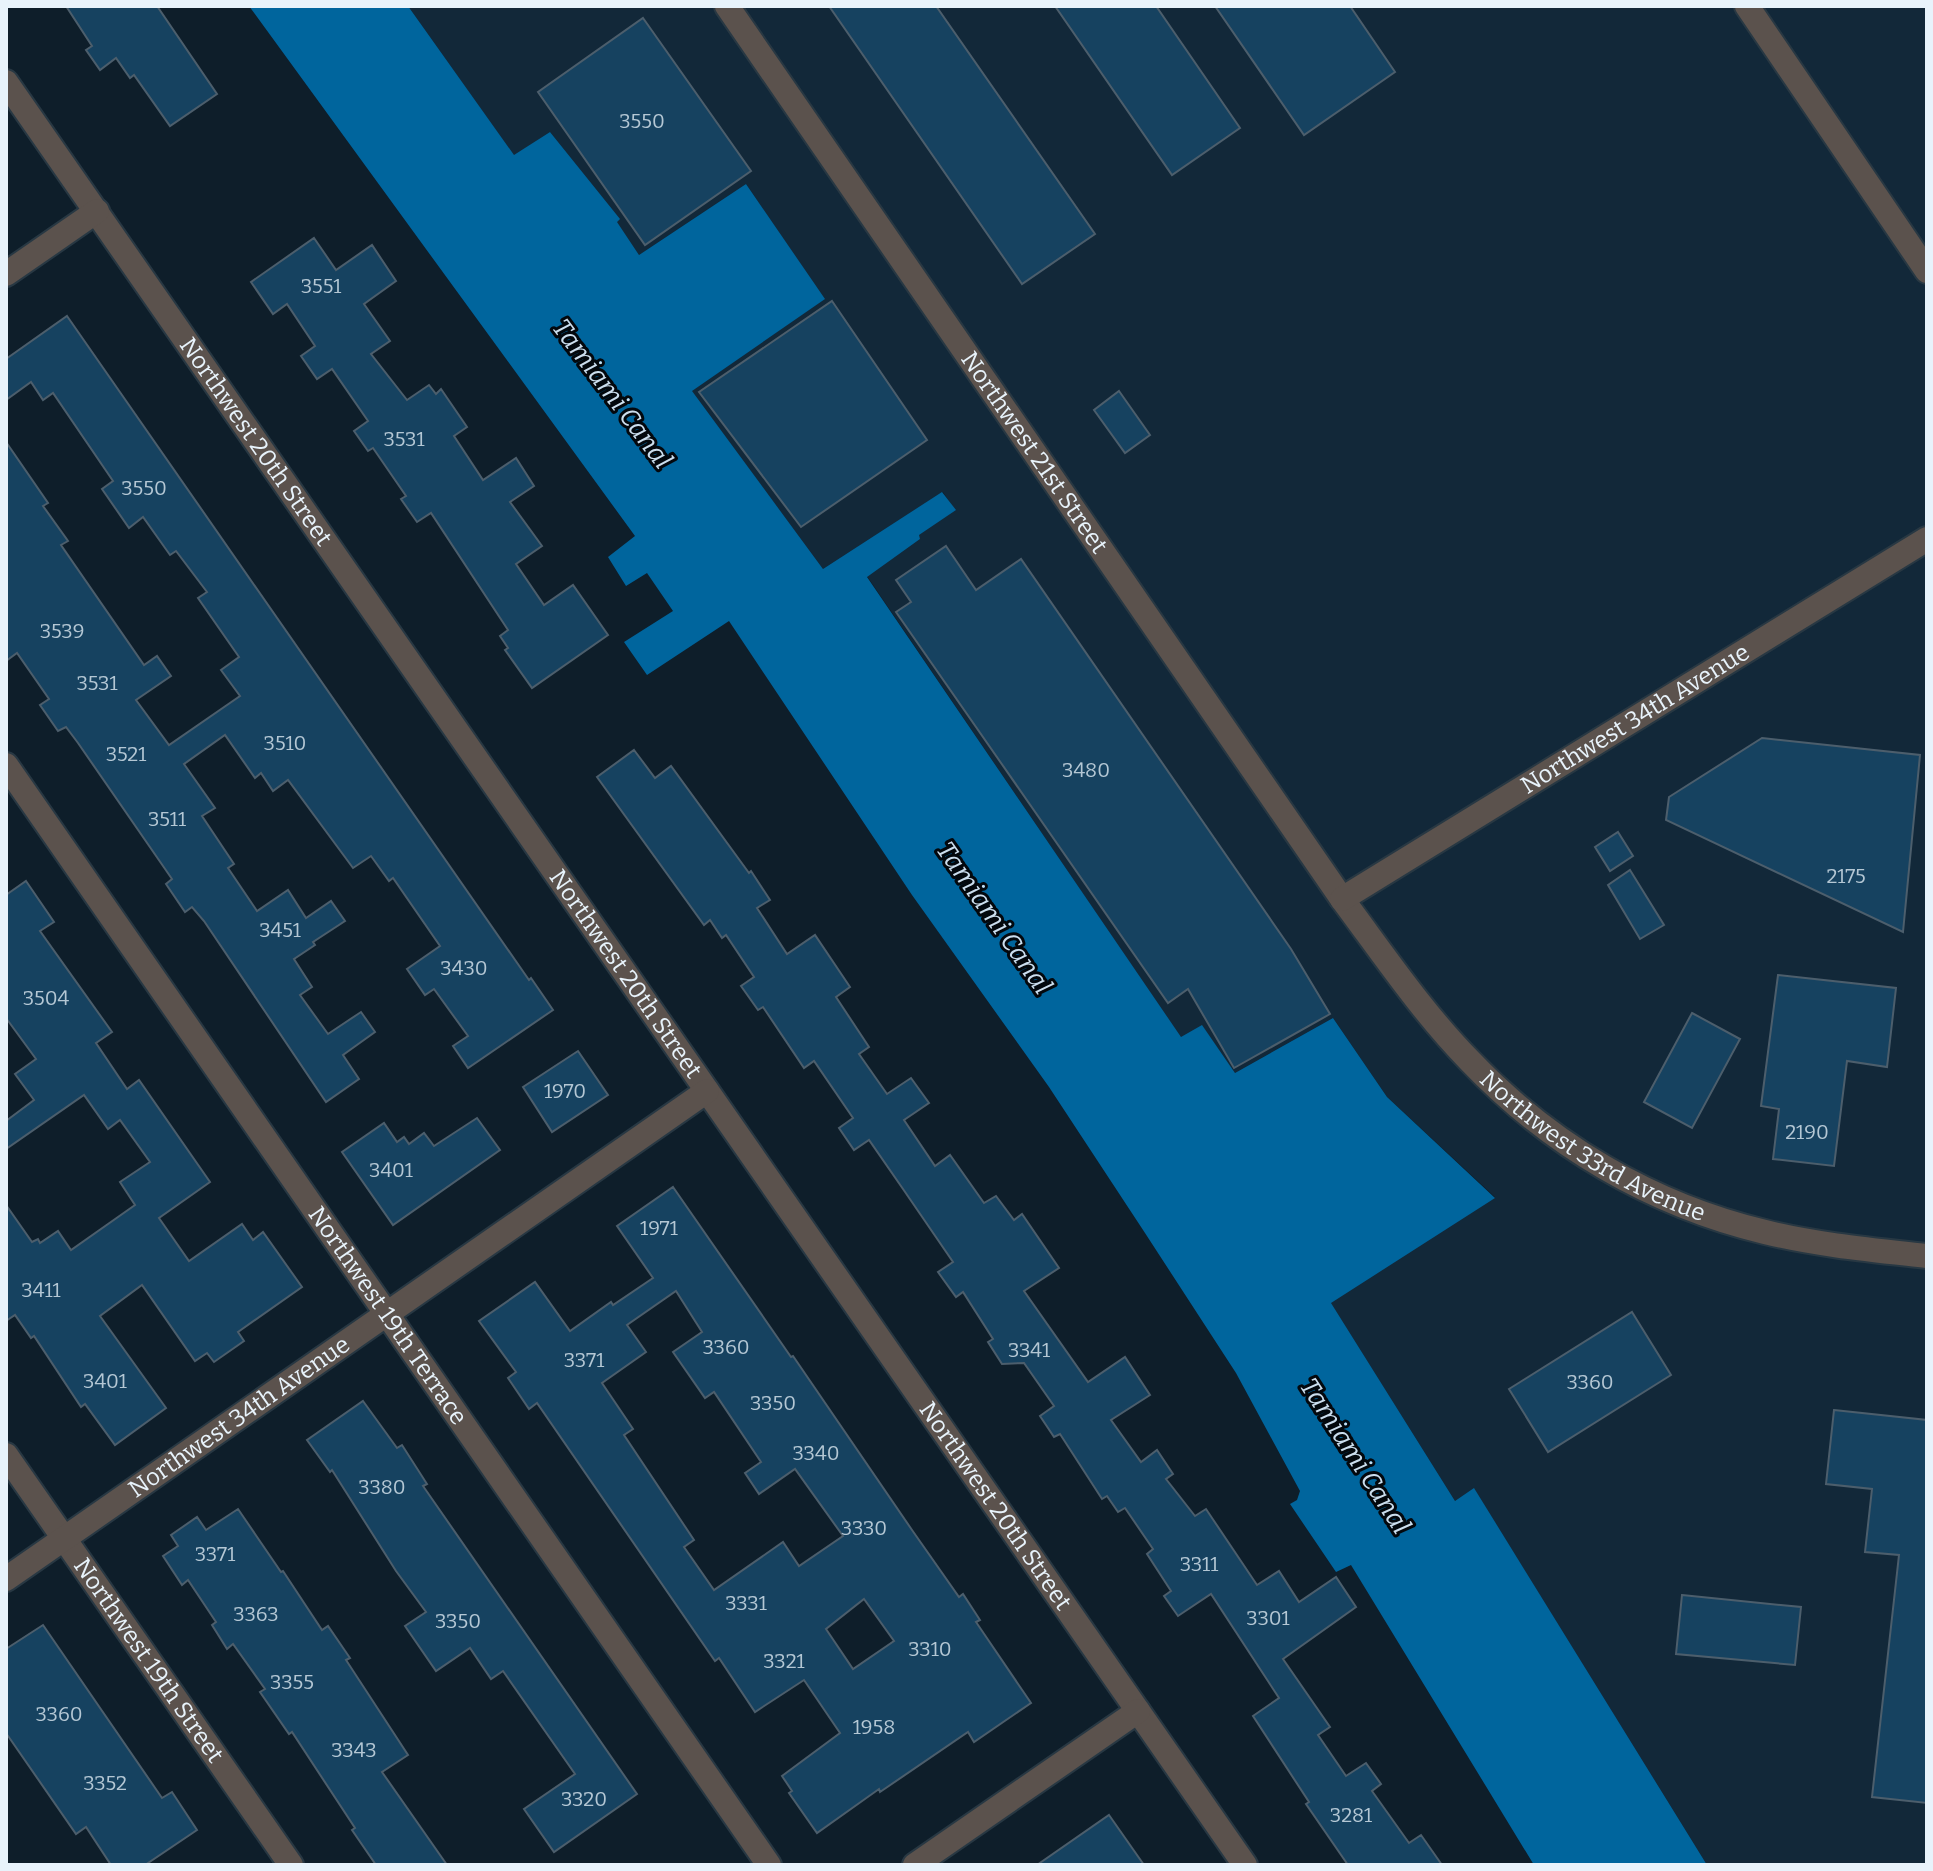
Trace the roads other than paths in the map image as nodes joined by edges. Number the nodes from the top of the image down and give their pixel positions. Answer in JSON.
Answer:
{"nodes":[{"id":1,"x":727,"y":6,"type":"edge"},
{"id":2,"x":1747,"y":6,"type":"edge"},
{"id":3,"x":6,"y":82,"type":"edge"},
{"id":4,"x":97,"y":211,"type":"junction"},
{"id":5,"x":1924,"y":263,"type":"edge"},
{"id":6,"x":6,"y":274,"type":"edge"},
{"id":7,"x":1927,"y":539,"type":"edge"},
{"id":8,"x":6,"y":765,"type":"edge"},
{"id":9,"x":1342,"y":899,"type":"junction"},
{"id":10,"x":707,"y":1091,"type":"junction"},
{"id":11,"x":1927,"y":1256,"type":"edge"},
{"id":12,"x":388,"y":1314,"type":"junction"},
{"id":13,"x":6,"y":1455,"type":"edge"},
{"id":14,"x":64,"y":1539,"type":"junction"},
{"id":15,"x":6,"y":1579,"type":"edge"},
{"id":16,"x":1138,"y":1711,"type":"junction"},
{"id":17,"x":291,"y":1865,"type":"edge"},
{"id":18,"x":769,"y":1865,"type":"edge"},
{"id":19,"x":915,"y":1865,"type":"edge"},
{"id":20,"x":1245,"y":1865,"type":"edge"}],
"edges":[{"from":1,"to":9,"type":"street","name":"Northwest 21st Street"},
{"from":2,"to":5,"type":"street"},
{"from":3,"to":4,"type":"street","name":"Northwest 20th Street"},
{"from":4,"to":6,"type":"street"},
{"from":4,"to":10,"type":"street","name":"Northwest 20th Street"},
{"from":7,"to":9,"type":"street","name":"Northwest 34th Avenue"},
{"from":8,"to":12,"type":"street","name":"Northwest 19th Terrace"},
{"from":9,"to":11,"type":"street","name":"Northwest 33rd Avenue"},
{"from":10,"to":12,"type":"street","name":"Northwest 34th Avenue"},
{"from":10,"to":16,"type":"street","name":"Northwest 20th Street"},
{"from":12,"to":14,"type":"street","name":"Northwest 34th Avenue"},
{"from":12,"to":18,"type":"street","name":"Northwest 19th Terrace"},
{"from":13,"to":14,"type":"street","name":"Northwest 19th Street"},
{"from":14,"to":15,"type":"street","name":"Northwest 34th Avenue"},
{"from":14,"to":17,"type":"street","name":"Northwest 19th Street"},
{"from":16,"to":19,"type":"street"},
{"from":16,"to":20,"type":"street","name":"Northwest 20th Street"}]}
